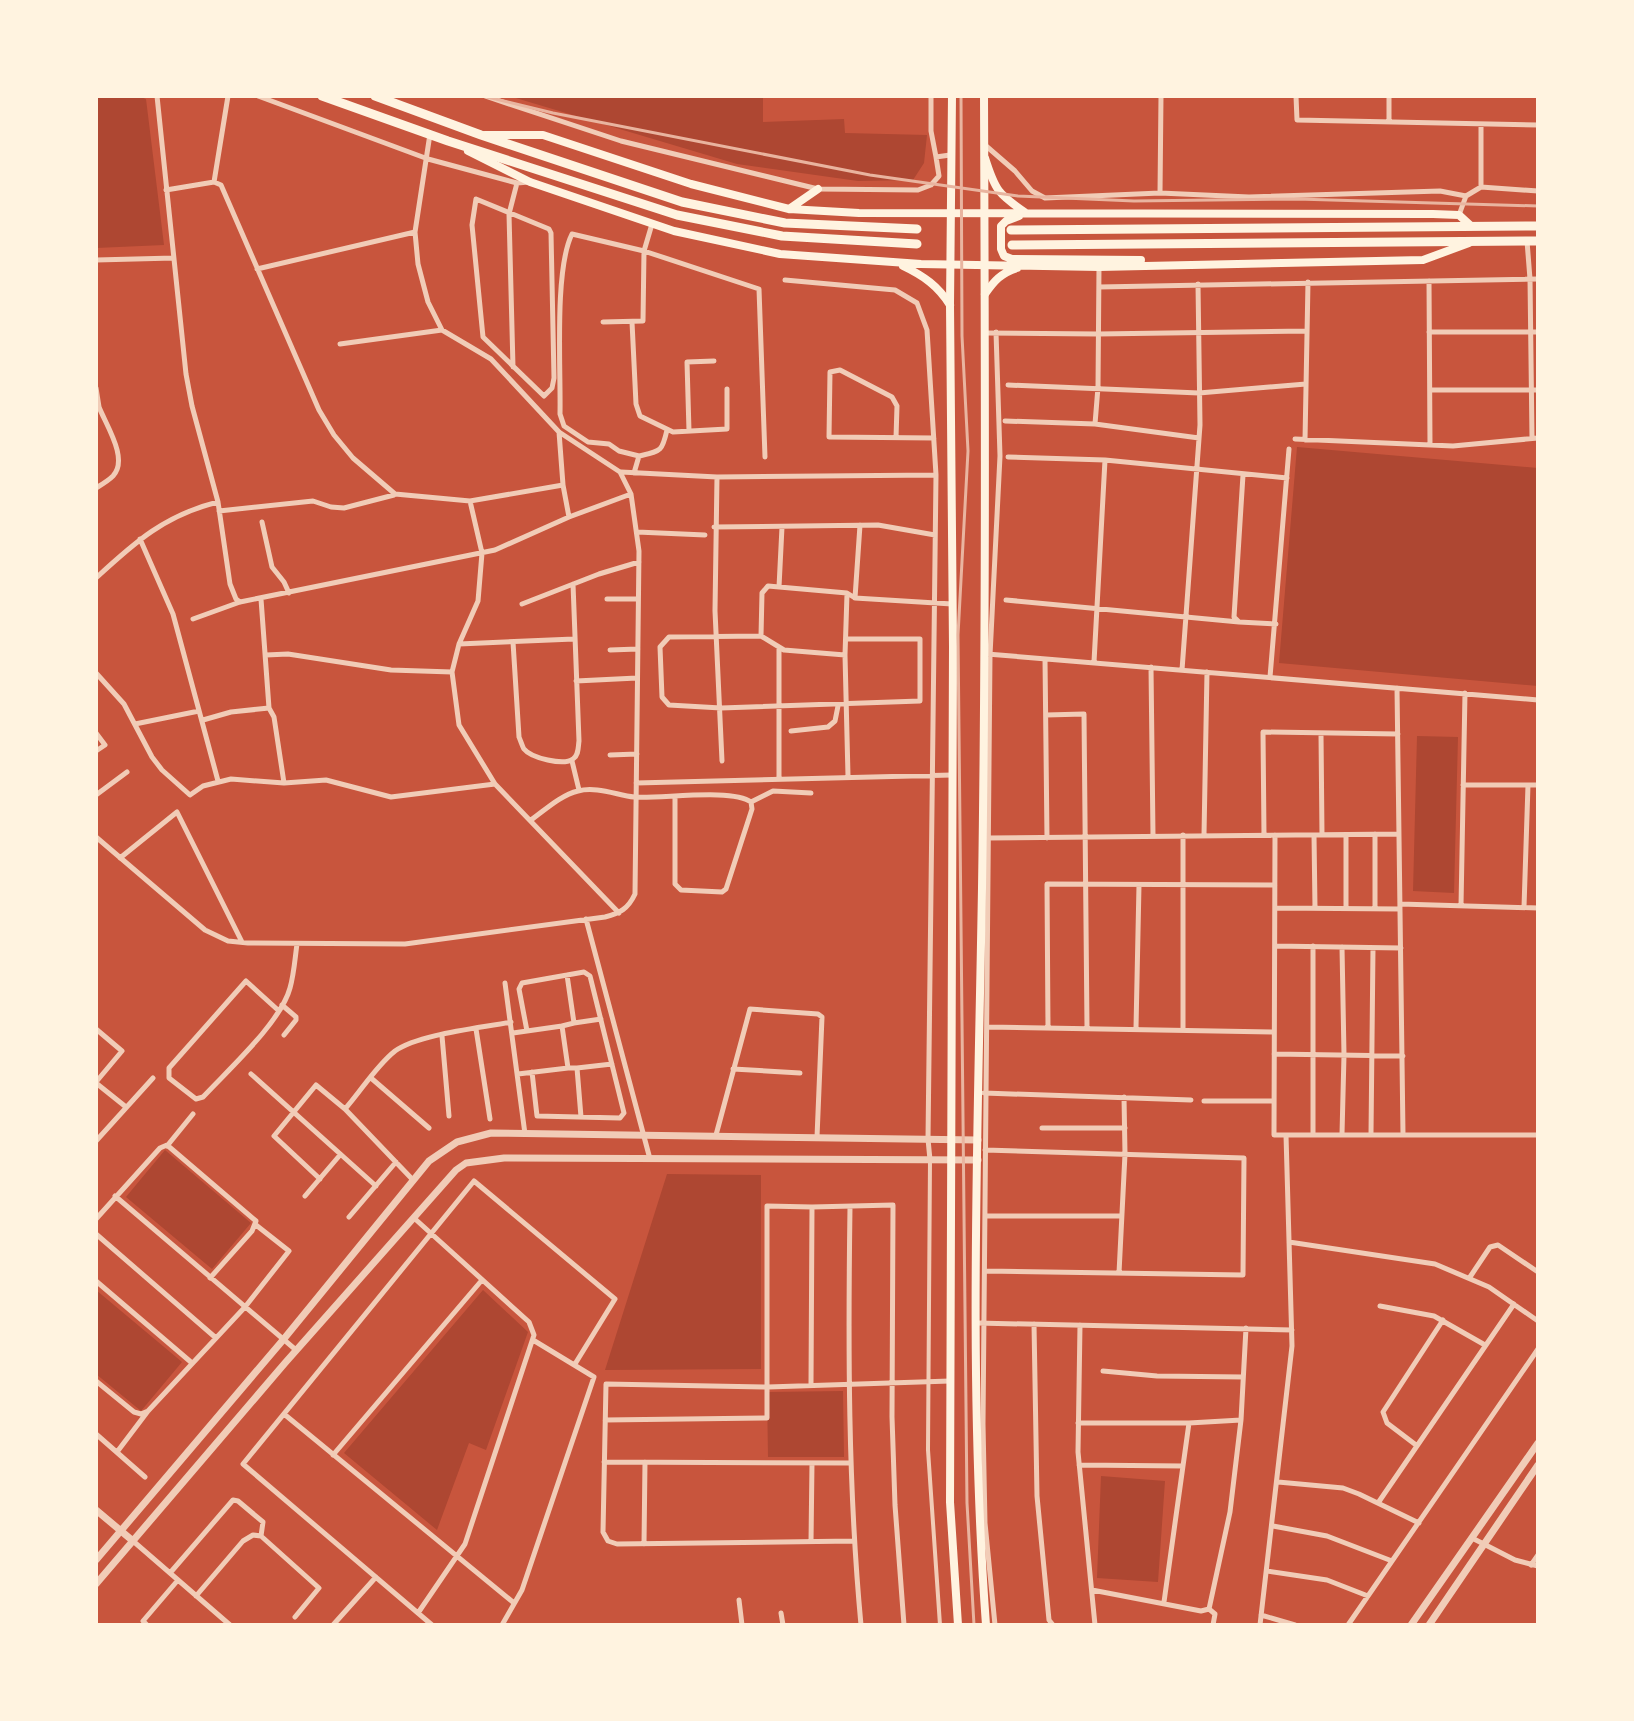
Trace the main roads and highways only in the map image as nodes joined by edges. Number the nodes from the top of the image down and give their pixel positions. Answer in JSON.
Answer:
{"nodes":[{"id":1,"x":322,"y":96,"type":"edge"},
{"id":2,"x":375,"y":96,"type":"edge"},
{"id":3,"x":952,"y":96,"type":"edge"},
{"id":4,"x":984,"y":96,"type":"edge"},
{"id":5,"x":481,"y":135,"type":"junction"},
{"id":6,"x":448,"y":141,"type":"junction"},
{"id":7,"x":985,"y":158,"type":"junction"},
{"id":8,"x":818,"y":189,"type":"road end"},
{"id":9,"x":789,"y":209,"type":"junction"},
{"id":10,"x":951,"y":213,"type":"junction"},
{"id":11,"x":985,"y":213,"type":"junction"},
{"id":12,"x":1028,"y":214,"type":"junction"},
{"id":13,"x":1471,"y":226,"type":"junction"},
{"id":14,"x":1538,"y":226,"type":"edge"},
{"id":15,"x":917,"y":229,"type":"dead end"},
{"id":16,"x":1011,"y":230,"type":"dead end"},
{"id":17,"x":1538,"y":241,"type":"edge"},
{"id":18,"x":1473,"y":242,"type":"junction"},
{"id":19,"x":917,"y":244,"type":"dead end"},
{"id":20,"x":1012,"y":245,"type":"dead end"},
{"id":21,"x":897,"y":263,"type":"junction"},
{"id":22,"x":1189,"y":263,"type":"junction"},
{"id":23,"x":951,"y":264,"type":"junction"},
{"id":24,"x":985,"y":264,"type":"junction"},
{"id":25,"x":1021,"y":266,"type":"junction"},
{"id":26,"x":985,"y":294,"type":"junction"},
{"id":27,"x":950,"y":305,"type":"junction"},
{"id":28,"x":958,"y":1625,"type":"edge"},
{"id":29,"x":986,"y":1625,"type":"edge"}],
"edges":[{"from":1,"to":6,"type":"highway"},
{"from":2,"to":5,"type":"highway"},
{"from":3,"to":10,"type":"main road"},
{"from":4,"to":7,"type":"main road"},
{"from":5,"to":9,"type":"main road"},
{"from":5,"to":15,"type":"highway"},
{"from":6,"to":19,"type":"highway"},
{"from":6,"to":21,"type":"main road"},
{"from":7,"to":11,"type":"main road"},
{"from":7,"to":12,"type":"main road"},
{"from":8,"to":9,"type":"main road"},
{"from":9,"to":10,"type":"main road"},
{"from":10,"to":11,"type":"main road"},
{"from":10,"to":23,"type":"main road"},
{"from":11,"to":12,"type":"main road"},
{"from":11,"to":24,"type":"main road"},
{"from":12,"to":13,"type":"main road"},
{"from":12,"to":22,"type":"main road"},
{"from":13,"to":14,"type":"highway"},
{"from":13,"to":16,"type":"highway"},
{"from":17,"to":18,"type":"highway"},
{"from":18,"to":20,"type":"highway"},
{"from":18,"to":22,"type":"main road"},
{"from":21,"to":23,"type":"main road"},
{"from":21,"to":27,"type":"main road"},
{"from":22,"to":25,"type":"main road"},
{"from":23,"to":24,"type":"main road"},
{"from":23,"to":27,"type":"main road"},
{"from":24,"to":25,"type":"main road"},
{"from":24,"to":26,"type":"main road"},
{"from":25,"to":26,"type":"main road"},
{"from":26,"to":29,"type":"main road"},
{"from":27,"to":28,"type":"main road"}]}
